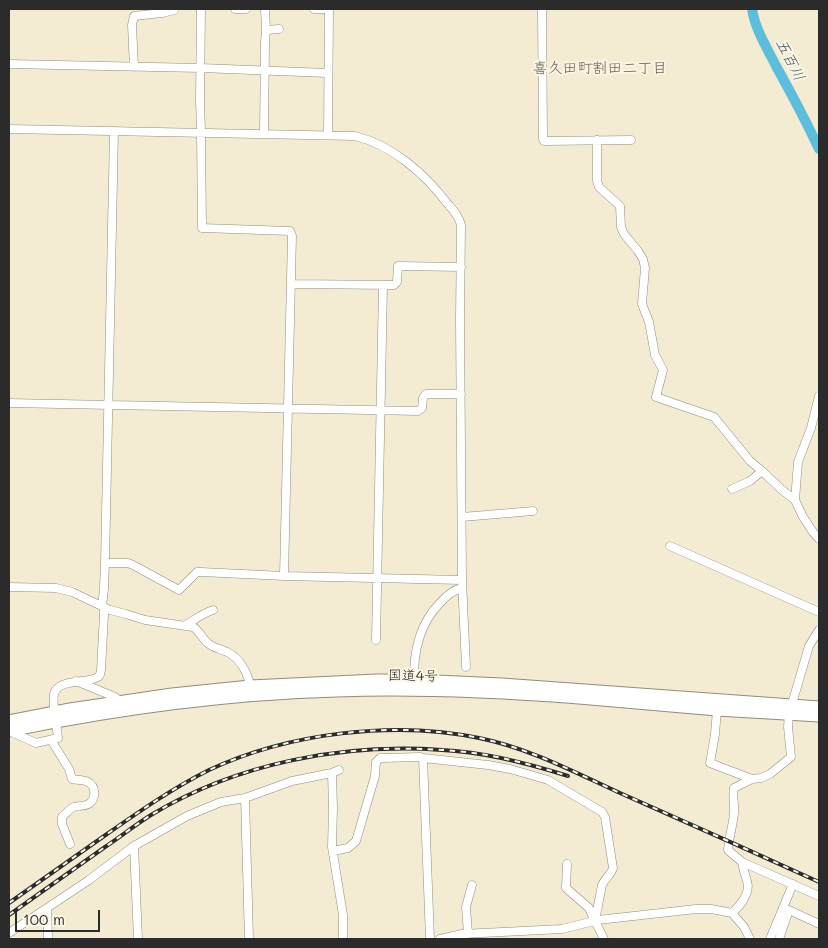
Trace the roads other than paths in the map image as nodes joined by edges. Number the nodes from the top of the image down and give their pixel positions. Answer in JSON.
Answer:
{"nodes":[{"id":1,"x":200,"y":9,"type":"edge"},
{"id":2,"x":235,"y":9,"type":"edge"},
{"id":3,"x":246,"y":9,"type":"edge"},
{"id":4,"x":265,"y":9,"type":"edge"},
{"id":5,"x":314,"y":9,"type":"edge"},
{"id":6,"x":328,"y":9,"type":"edge"},
{"id":7,"x":542,"y":9,"type":"edge"},
{"id":8,"x":174,"y":10,"type":"edge"},
{"id":9,"x":266,"y":30,"type":"junction"},
{"id":10,"x":279,"y":30,"type":"dead end"},
{"id":11,"x":9,"y":64,"type":"edge"},
{"id":12,"x":134,"y":66,"type":"junction"},
{"id":13,"x":201,"y":68,"type":"junction"},
{"id":14,"x":265,"y":70,"type":"junction"},
{"id":15,"x":327,"y":73,"type":"junction"},
{"id":16,"x":9,"y":129,"type":"edge"},
{"id":17,"x":114,"y":131,"type":"junction"},
{"id":18,"x":201,"y":133,"type":"junction"},
{"id":19,"x":264,"y":134,"type":"junction"},
{"id":20,"x":328,"y":135,"type":"junction"},
{"id":21,"x":597,"y":140,"type":"junction"},
{"id":22,"x":631,"y":140,"type":"dead end"},
{"id":23,"x":461,"y":267,"type":"junction"},
{"id":24,"x":291,"y":284,"type":"junction"},
{"id":25,"x":383,"y":286,"type":"junction"},
{"id":26,"x":461,"y":394,"type":"junction"},
{"id":27,"x":819,"y":396,"type":"edge"},
{"id":28,"x":9,"y":403,"type":"edge"},
{"id":29,"x":108,"y":405,"type":"junction"},
{"id":30,"x":288,"y":409,"type":"junction"},
{"id":31,"x":380,"y":410,"type":"junction"},
{"id":32,"x":762,"y":471,"type":"junction"},
{"id":33,"x":732,"y":489,"type":"dead end"},
{"id":34,"x":795,"y":500,"type":"junction"},
{"id":35,"x":533,"y":511,"type":"dead end"},
{"id":36,"x":462,"y":517,"type":"junction"},
{"id":37,"x":819,"y":539,"type":"edge"},
{"id":38,"x":670,"y":546,"type":"dead end"},
{"id":39,"x":105,"y":563,"type":"junction"},
{"id":40,"x":284,"y":576,"type":"junction"},
{"id":41,"x":377,"y":579,"type":"junction"},
{"id":42,"x":462,"y":584,"type":"junction"},
{"id":43,"x":9,"y":587,"type":"edge"},
{"id":44,"x":102,"y":606,"type":"junction"},
{"id":45,"x":213,"y":610,"type":"dead end"},
{"id":46,"x":819,"y":612,"type":"edge"},
{"id":47,"x":186,"y":625,"type":"junction"},
{"id":48,"x":819,"y":630,"type":"edge"},
{"id":49,"x":376,"y":640,"type":"dead end"},
{"id":50,"x":466,"y":667,"type":"dead end"},
{"id":51,"x":76,"y":681,"type":"junction"},
{"id":52,"x":414,"y":685,"type":"junction"},
{"id":53,"x":250,"y":686,"type":"junction"},
{"id":54,"x":120,"y":701,"type":"junction"},
{"id":55,"x":819,"y":707,"type":"edge"},
{"id":56,"x":790,"y":709,"type":"junction"},
{"id":57,"x":717,"y":710,"type":"junction"},
{"id":58,"x":819,"y":716,"type":"edge"},
{"id":59,"x":55,"y":717,"type":"junction"},
{"id":60,"x":9,"y":721,"type":"edge"},
{"id":61,"x":9,"y":731,"type":"edge"},
{"id":62,"x":50,"y":740,"type":"junction"},
{"id":63,"x":423,"y":758,"type":"junction"},
{"id":64,"x":752,"y":779,"type":"junction"},
{"id":65,"x":245,"y":798,"type":"junction"},
{"id":66,"x":70,"y":844,"type":"dead end"},
{"id":67,"x":134,"y":846,"type":"junction"},
{"id":68,"x":333,"y":851,"type":"junction"},
{"id":69,"x":742,"y":862,"type":"junction"},
{"id":70,"x":567,"y":864,"type":"dead end"},
{"id":71,"x":793,"y":884,"type":"junction"},
{"id":72,"x":472,"y":885,"type":"dead end"},
{"id":73,"x":819,"y":896,"type":"edge"},
{"id":74,"x":47,"y":908,"type":"junction"},
{"id":75,"x":786,"y":909,"type":"junction"},
{"id":76,"x":732,"y":912,"type":"junction"},
{"id":77,"x":595,"y":921,"type":"junction"},
{"id":78,"x":819,"y":924,"type":"edge"},
{"id":79,"x":9,"y":932,"type":"edge"},
{"id":80,"x":468,"y":934,"type":"junction"},
{"id":81,"x":516,"y":935,"type":"edge"},
{"id":82,"x":48,"y":939,"type":"edge"},
{"id":83,"x":138,"y":939,"type":"edge"},
{"id":84,"x":250,"y":939,"type":"edge"},
{"id":85,"x":343,"y":939,"type":"edge"},
{"id":86,"x":430,"y":939,"type":"edge"},
{"id":87,"x":440,"y":939,"type":"edge"},
{"id":88,"x":604,"y":939,"type":"edge"},
{"id":89,"x":750,"y":939,"type":"edge"},
{"id":90,"x":770,"y":939,"type":"edge"},
{"id":91,"x":778,"y":939,"type":"edge"}],
"edges":[{"from":1,"to":13,"type":"street"},
{"from":2,"to":3,"type":"street"},
{"from":4,"to":9,"type":"street"},
{"from":5,"to":6,"type":"street"},
{"from":6,"to":15,"type":"street"},
{"from":7,"to":21,"type":"street"},
{"from":8,"to":12,"type":"street"},
{"from":9,"to":10,"type":"street"},
{"from":9,"to":14,"type":"street"},
{"from":11,"to":12,"type":"street"},
{"from":12,"to":13,"type":"street"},
{"from":13,"to":14,"type":"street"},
{"from":13,"to":18,"type":"street"},
{"from":14,"to":15,"type":"street"},
{"from":14,"to":19,"type":"street"},
{"from":15,"to":20,"type":"street"},
{"from":16,"to":17,"type":"street"},
{"from":17,"to":18,"type":"street"},
{"from":17,"to":29,"type":"street"},
{"from":18,"to":19,"type":"street"},
{"from":18,"to":24,"type":"street"},
{"from":19,"to":20,"type":"street"},
{"from":20,"to":23,"type":"street"},
{"from":21,"to":22,"type":"street"},
{"from":21,"to":32,"type":"street"},
{"from":23,"to":25,"type":"street"},
{"from":23,"to":26,"type":"street"},
{"from":24,"to":25,"type":"street"},
{"from":24,"to":30,"type":"street"},
{"from":25,"to":31,"type":"street"},
{"from":26,"to":31,"type":"street"},
{"from":26,"to":36,"type":"street"},
{"from":27,"to":34,"type":"street"},
{"from":28,"to":29,"type":"street"},
{"from":29,"to":30,"type":"street"},
{"from":29,"to":39,"type":"street"},
{"from":30,"to":31,"type":"street"},
{"from":30,"to":40,"type":"street"},
{"from":31,"to":41,"type":"street"},
{"from":32,"to":33,"type":"street"},
{"from":32,"to":34,"type":"street"},
{"from":34,"to":37,"type":"street"},
{"from":35,"to":36,"type":"street"},
{"from":36,"to":42,"type":"street"},
{"from":38,"to":46,"type":"street"},
{"from":39,"to":40,"type":"street"},
{"from":39,"to":44,"type":"street"},
{"from":40,"to":41,"type":"street"},
{"from":41,"to":42,"type":"street"},
{"from":41,"to":49,"type":"street"},
{"from":42,"to":50,"type":"street"},
{"from":42,"to":52,"type":"street"},
{"from":43,"to":44,"type":"street"},
{"from":44,"to":47,"type":"street"},
{"from":44,"to":51,"type":"street"},
{"from":45,"to":47,"type":"street"},
{"from":47,"to":53,"type":"street"},
{"from":48,"to":56,"type":"street"},
{"from":51,"to":54,"type":"street"},
{"from":51,"to":59,"type":"street"},
{"from":52,"to":53,"type":"highway","name":"国道4号"},
{"from":52,"to":56,"type":"highway","name":"国道4号"},
{"from":52,"to":57,"type":"highway","name":"国道4号"},
{"from":52,"to":59,"type":"highway","name":"国道4号"},
{"from":53,"to":54,"type":"highway","name":"国道4号"},
{"from":54,"to":59,"type":"highway","name":"国道4号"},
{"from":55,"to":56,"type":"highway","name":"国道4号"},
{"from":56,"to":57,"type":"highway","name":"国道4号"},
{"from":56,"to":58,"type":"highway","name":"国道4号"},
{"from":56,"to":64,"type":"street"},
{"from":57,"to":64,"type":"street"},
{"from":59,"to":60,"type":"highway","name":"国道4号"},
{"from":59,"to":61,"type":"highway","name":"国道4号"},
{"from":59,"to":62,"type":"street"},
{"from":61,"to":62,"type":"street"},
{"from":62,"to":66,"type":"street"},
{"from":63,"to":68,"type":"street"},
{"from":63,"to":77,"type":"street"},
{"from":63,"to":86,"type":"street"},
{"from":64,"to":69,"type":"street"},
{"from":65,"to":67,"type":"street"},
{"from":65,"to":68,"type":"street"},
{"from":65,"to":84,"type":"street"},
{"from":67,"to":74,"type":"street"},
{"from":67,"to":83,"type":"street"},
{"from":68,"to":85,"type":"street"},
{"from":69,"to":71,"type":"street"},
{"from":69,"to":76,"type":"street"},
{"from":70,"to":77,"type":"street"},
{"from":71,"to":73,"type":"street"},
{"from":71,"to":75,"type":"street"},
{"from":72,"to":80,"type":"street"},
{"from":74,"to":79,"type":"street"},
{"from":74,"to":82,"type":"street"},
{"from":75,"to":78,"type":"street"},
{"from":75,"to":90,"type":"street"},
{"from":75,"to":91,"type":"street"},
{"from":76,"to":77,"type":"street"},
{"from":76,"to":89,"type":"street"},
{"from":77,"to":81,"type":"street"},
{"from":77,"to":88,"type":"street"},
{"from":80,"to":81,"type":"street"},
{"from":80,"to":87,"type":"street"}]}
